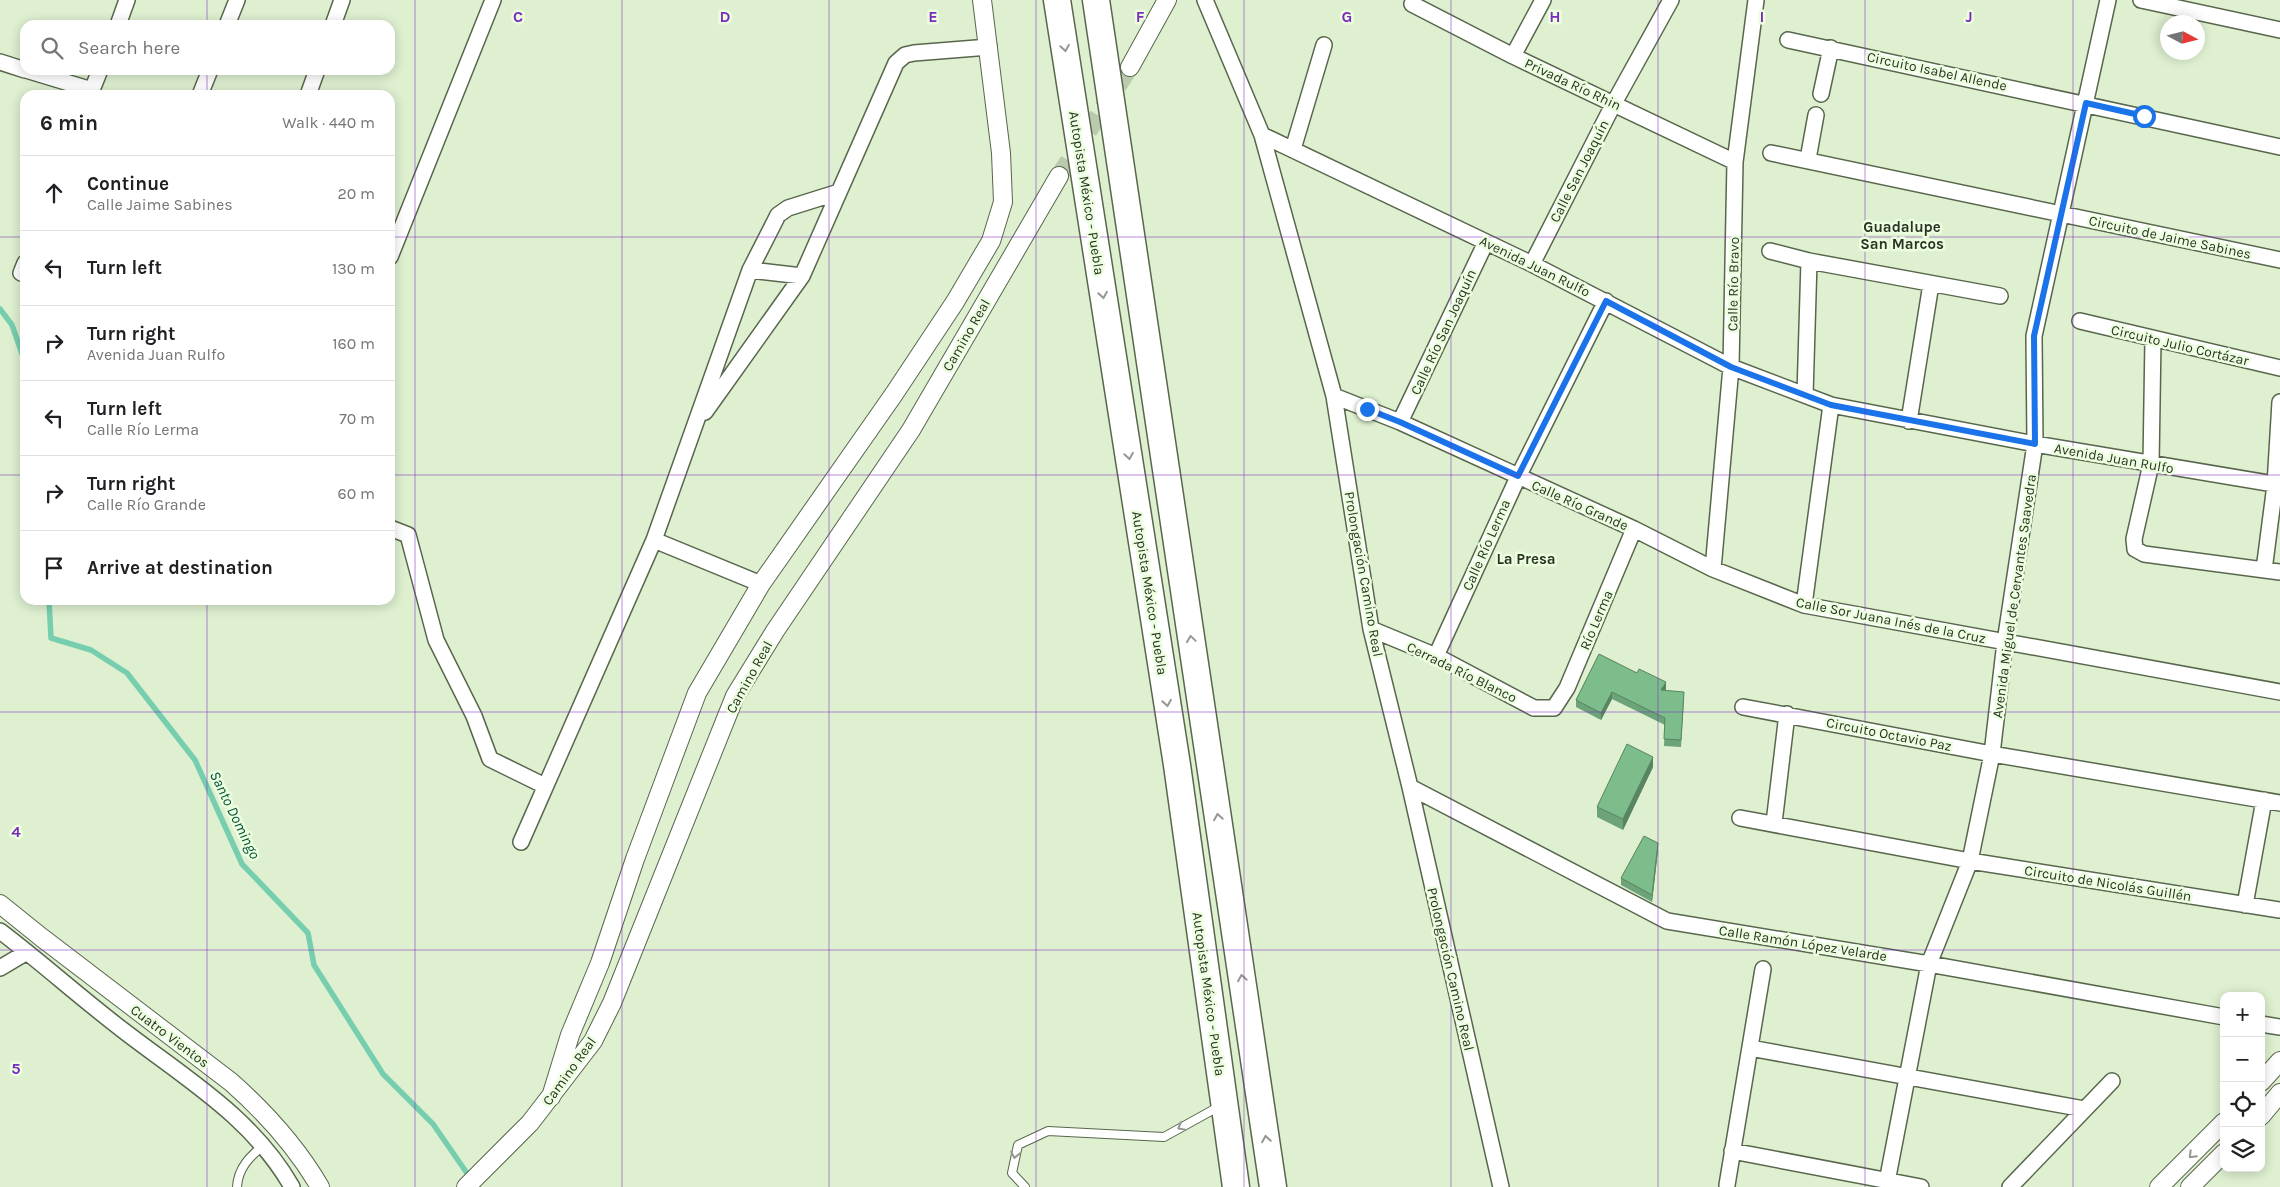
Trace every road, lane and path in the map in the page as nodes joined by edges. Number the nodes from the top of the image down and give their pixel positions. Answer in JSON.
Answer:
{"nodes":[{"id":1,"x":127,"y":0,"type":"edge"},
{"id":2,"x":237,"y":0,"type":"edge"},
{"id":3,"x":342,"y":0,"type":"edge"},
{"id":4,"x":493,"y":0,"type":"edge"},
{"id":5,"x":982,"y":0,"type":"edge"},
{"id":6,"x":1057,"y":0,"type":"edge"},
{"id":7,"x":1096,"y":0,"type":"edge"},
{"id":8,"x":1205,"y":0,"type":"edge"},
{"id":9,"x":1543,"y":0,"type":"edge"},
{"id":10,"x":1672,"y":0,"type":"edge"},
{"id":11,"x":1756,"y":0,"type":"edge"},
{"id":12,"x":2108,"y":0,"type":"edge"},
{"id":13,"x":2140,"y":0,"type":"edge"},
{"id":14,"x":1164,"y":3,"type":"edge"},
{"id":15,"x":1412,"y":4,"type":"dead end"},
{"id":16,"x":120,"y":20,"type":"edge"},
{"id":17,"x":229,"y":20,"type":"edge"},
{"id":18,"x":335,"y":20,"type":"edge"},
{"id":19,"x":2280,"y":30,"type":"edge"},
{"id":20,"x":1788,"y":40,"type":"dead end"},
{"id":21,"x":1324,"y":45,"type":"dead end"},
{"id":22,"x":989,"y":47,"type":"junction"},
{"id":23,"x":1831,"y":48,"type":"junction"},
{"id":24,"x":1513,"y":56,"type":"junction"},
{"id":25,"x":0,"y":62,"type":"edge"},
{"id":26,"x":1130,"y":67,"type":"tunnel mouth"},
{"id":27,"x":20,"y":68,"type":"edge"},
{"id":28,"x":41,"y":75,"type":"edge"},
{"id":29,"x":98,"y":75,"type":"edge"},
{"id":30,"x":208,"y":75,"type":"edge"},
{"id":31,"x":314,"y":75,"type":"edge"},
{"id":32,"x":85,"y":90,"type":"edge"},
{"id":33,"x":92,"y":90,"type":"edge"},
{"id":34,"x":202,"y":90,"type":"edge"},
{"id":35,"x":310,"y":90,"type":"edge"},
{"id":36,"x":1821,"y":94,"type":"dead end"},
{"id":37,"x":2086,"y":103,"type":"junction"},
{"id":38,"x":1614,"y":104,"type":"junction"},
{"id":39,"x":1816,"y":115,"type":"dead end"},
{"id":40,"x":1262,"y":135,"type":"junction"},
{"id":41,"x":2280,"y":147,"type":"edge"},
{"id":42,"x":1293,"y":149,"type":"junction"},
{"id":43,"x":1771,"y":153,"type":"dead end"},
{"id":44,"x":1808,"y":159,"type":"junction"},
{"id":45,"x":1734,"y":162,"type":"junction"},
{"id":46,"x":1059,"y":176,"type":"tunnel mouth"},
{"id":47,"x":839,"y":192,"type":"junction"},
{"id":48,"x":2060,"y":214,"type":"junction"},
{"id":49,"x":395,"y":242,"type":"edge"},
{"id":50,"x":1486,"y":242,"type":"junction"},
{"id":51,"x":1770,"y":251,"type":"dead end"},
{"id":52,"x":2280,"y":260,"type":"edge"},
{"id":53,"x":1809,"y":261,"type":"junction"},
{"id":54,"x":1532,"y":264,"type":"junction"},
{"id":55,"x":750,"y":270,"type":"junction"},
{"id":56,"x":802,"y":276,"type":"junction"},
{"id":57,"x":1931,"y":284,"type":"junction"},
{"id":58,"x":2000,"y":296,"type":"dead end"},
{"id":59,"x":1606,"y":301,"type":"junction"},
{"id":60,"x":2080,"y":321,"type":"dead end"},
{"id":61,"x":2153,"y":339,"type":"junction"},
{"id":62,"x":1731,"y":367,"type":"junction"},
{"id":63,"x":2280,"y":368,"type":"edge"},
{"id":64,"x":1805,"y":395,"type":"junction"},
{"id":65,"x":1334,"y":396,"type":"junction"},
{"id":66,"x":2280,"y":402,"type":"edge"},
{"id":67,"x":1831,"y":405,"type":"junction"},
{"id":68,"x":1909,"y":421,"type":"junction"},
{"id":69,"x":1400,"y":422,"type":"junction"},
{"id":70,"x":694,"y":428,"type":"junction"},
{"id":71,"x":2035,"y":444,"type":"junction"},
{"id":72,"x":2151,"y":464,"type":"junction"},
{"id":73,"x":1518,"y":476,"type":"junction"},
{"id":74,"x":2277,"y":485,"type":"edge"},
{"id":75,"x":1634,"y":529,"type":"junction"},
{"id":76,"x":395,"y":530,"type":"edge"},
{"id":77,"x":654,"y":540,"type":"junction"},
{"id":78,"x":1713,"y":569,"type":"junction"},
{"id":79,"x":2264,"y":570,"type":"junction"},
{"id":80,"x":2280,"y":572,"type":"edge"},
{"id":81,"x":761,"y":584,"type":"junction"},
{"id":82,"x":1804,"y":605,"type":"junction"},
{"id":83,"x":1370,"y":629,"type":"junction"},
{"id":84,"x":2005,"y":642,"type":"junction"},
{"id":85,"x":1436,"y":656,"type":"junction"},
{"id":86,"x":2280,"y":692,"type":"edge"},
{"id":87,"x":1743,"y":707,"type":"dead end"},
{"id":88,"x":1554,"y":708,"type":"joint"},
{"id":89,"x":1786,"y":714,"type":"junction"},
{"id":90,"x":1992,"y":754,"type":"junction"},
{"id":91,"x":545,"y":786,"type":"junction"},
{"id":92,"x":1410,"y":787,"type":"junction"},
{"id":93,"x":2264,"y":800,"type":"junction"},
{"id":94,"x":2280,"y":803,"type":"edge"},
{"id":95,"x":1740,"y":818,"type":"dead end"},
{"id":96,"x":1774,"y":823,"type":"junction"},
{"id":97,"x":521,"y":842,"type":"dead end"},
{"id":98,"x":1970,"y":860,"type":"junction"},
{"id":99,"x":0,"y":904,"type":"edge"},
{"id":100,"x":2245,"y":905,"type":"junction"},
{"id":101,"x":2280,"y":910,"type":"edge"},
{"id":102,"x":0,"y":931,"type":"edge"},
{"id":103,"x":27,"y":952,"type":"junction"},
{"id":104,"x":1930,"y":964,"type":"junction"},
{"id":105,"x":0,"y":968,"type":"edge"},
{"id":106,"x":1763,"y":969,"type":"dead end"},
{"id":107,"x":2220,"y":1016,"type":"edge"},
{"id":108,"x":2265,"y":1025,"type":"edge"},
{"id":109,"x":2280,"y":1027,"type":"edge"},
{"id":110,"x":1750,"y":1048,"type":"junction"},
{"id":111,"x":2280,"y":1061,"type":"edge"},
{"id":112,"x":1908,"y":1078,"type":"junction"},
{"id":113,"x":2265,"y":1078,"type":"edge"},
{"id":114,"x":2112,"y":1081,"type":"dead end"},
{"id":115,"x":2280,"y":1093,"type":"edge"},
{"id":116,"x":551,"y":1096,"type":"junction"},
{"id":117,"x":1224,"y":1104,"type":"junction"},
{"id":118,"x":2084,"y":1109,"type":"junction"},
{"id":119,"x":2265,"y":1111,"type":"edge"},
{"id":120,"x":2220,"y":1126,"type":"edge"},
{"id":121,"x":264,"y":1145,"type":"junction"},
{"id":122,"x":1732,"y":1151,"type":"junction"},
{"id":123,"x":2220,"y":1157,"type":"edge"},
{"id":124,"x":1887,"y":1184,"type":"edge"},
{"id":125,"x":1727,"y":1185,"type":"dead end"},
{"id":126,"x":237,"y":1187,"type":"edge"},
{"id":127,"x":292,"y":1187,"type":"edge"},
{"id":128,"x":320,"y":1187,"type":"edge"},
{"id":129,"x":466,"y":1187,"type":"edge"},
{"id":130,"x":1025,"y":1187,"type":"edge"},
{"id":131,"x":1236,"y":1187,"type":"edge"},
{"id":132,"x":1273,"y":1187,"type":"edge"},
{"id":133,"x":1501,"y":1187,"type":"edge"},
{"id":134,"x":1921,"y":1187,"type":"edge"},
{"id":135,"x":2010,"y":1187,"type":"edge"},
{"id":136,"x":2160,"y":1187,"type":"edge"},
{"id":137,"x":2190,"y":1187,"type":"edge"}],
"edges":[{"from":1,"to":16,"type":"street"},
{"from":2,"to":17,"type":"street"},
{"from":3,"to":18,"type":"street"},
{"from":4,"to":49,"type":"street"},
{"from":5,"to":22,"type":"street"},
{"from":6,"to":117,"type":"highway","name":"Autopista México - Puebla","one_way":true},
{"from":132,"to":7,"type":"highway","one_way":true},
{"from":8,"to":40,"type":"street","name":"Prolongación Camino Real"},
{"from":9,"to":24,"type":"street"},
{"from":10,"to":38,"type":"street","name":"Calle San Joaquín"},
{"from":11,"to":45,"type":"street","name":"Calle Río Bravo"},
{"from":12,"to":37,"type":"street","name":"Avenida Miguel de Cervantes Saavedra"},
{"from":13,"to":19,"type":"street"},
{"from":14,"to":26,"type":"street"},
{"from":15,"to":24,"type":"street","name":"Privada Río Rhin"},
{"from":20,"to":23,"type":"street","name":"Circuito Isabel Allende"},
{"from":21,"to":42,"type":"street"},
{"from":22,"to":47,"type":"street"},
{"from":22,"to":81,"type":"street"},
{"from":23,"to":36,"type":"street"},
{"from":23,"to":37,"type":"street","name":"Circuito Isabel Allende"},
{"from":24,"to":38,"type":"street","name":"Privada Río Rhin"},
{"from":25,"to":27,"type":"street"},
{"from":28,"to":32,"type":"street"},
{"from":29,"to":33,"type":"street"},
{"from":30,"to":34,"type":"street"},
{"from":31,"to":35,"type":"street"},
{"from":37,"to":41,"type":"street","name":"Circuito Isabel Allende"},
{"from":37,"to":48,"type":"street","name":"Avenida Miguel de Cervantes Saavedra"},
{"from":38,"to":45,"type":"street","name":"Privada Río Rhin"},
{"from":38,"to":54,"type":"street","name":"Calle San Joaquín"},
{"from":39,"to":44,"type":"street"},
{"from":40,"to":42,"type":"street","name":"Avenida Juan Rulfo"},
{"from":40,"to":65,"type":"street","name":"Prolongación Camino Real"},
{"from":42,"to":50,"type":"street","name":"Avenida Juan Rulfo"},
{"from":43,"to":44,"type":"street"},
{"from":44,"to":48,"type":"street"},
{"from":45,"to":62,"type":"street","name":"Calle Río Bravo"},
{"from":46,"to":116,"type":"street","name":"Camino Real"},
{"from":47,"to":55,"type":"street"},
{"from":47,"to":56,"type":"street"},
{"from":48,"to":52,"type":"street","name":"Circuito de Jaime Sabines"},
{"from":48,"to":71,"type":"street","name":"Avenida Miguel de Cervantes Saavedra"},
{"from":50,"to":54,"type":"street","name":"Avenida Juan Rulfo"},
{"from":50,"to":69,"type":"street","name":"Calle Río San Joaquín"},
{"from":51,"to":53,"type":"street"},
{"from":53,"to":57,"type":"street"},
{"from":53,"to":64,"type":"street"},
{"from":54,"to":59,"type":"street","name":"Avenida Juan Rulfo"},
{"from":55,"to":56,"type":"street"},
{"from":55,"to":70,"type":"street"},
{"from":56,"to":70,"type":"street"},
{"from":57,"to":58,"type":"street"},
{"from":57,"to":68,"type":"street"},
{"from":59,"to":62,"type":"street","name":"Avenida Juan Rulfo"},
{"from":59,"to":73,"type":"street","name":"Calle Río Lerma"},
{"from":60,"to":61,"type":"street","name":"Circuito Julio Cortázar"},
{"from":61,"to":63,"type":"street","name":"Circuito Julio Cortázar"},
{"from":61,"to":72,"type":"street"},
{"from":62,"to":64,"type":"street","name":"Avenida Juan Rulfo"},
{"from":62,"to":78,"type":"street","name":"Calle Río Bravo"},
{"from":64,"to":67,"type":"street","name":"Avenida Juan Rulfo"},
{"from":65,"to":69,"type":"street","name":"Calle Río Grande"},
{"from":65,"to":83,"type":"street","name":"Prolongación Camino Real"},
{"from":66,"to":74,"type":"street"},
{"from":67,"to":68,"type":"street","name":"Avenida Juan Rulfo"},
{"from":67,"to":82,"type":"street"},
{"from":68,"to":71,"type":"street","name":"Avenida Juan Rulfo"},
{"from":69,"to":73,"type":"street","name":"Calle Río Grande"},
{"from":70,"to":77,"type":"street"},
{"from":71,"to":72,"type":"street","name":"Avenida Juan Rulfo"},
{"from":71,"to":84,"type":"street","name":"Avenida Miguel de Cervantes Saavedra"},
{"from":72,"to":74,"type":"street","name":"Avenida Juan Rulfo"},
{"from":72,"to":79,"type":"street"},
{"from":73,"to":75,"type":"street","name":"Calle Río Grande"},
{"from":73,"to":85,"type":"street","name":"Calle Río Lerma"},
{"from":74,"to":79,"type":"street"},
{"from":75,"to":78,"type":"street","name":"Calle Río Grande"},
{"from":75,"to":88,"type":"street","name":"Río Lerma"},
{"from":76,"to":91,"type":"street"},
{"from":77,"to":81,"type":"street"},
{"from":77,"to":91,"type":"street"},
{"from":78,"to":82,"type":"street","name":"Calle Sor Juana Inés de la Cruz"},
{"from":79,"to":80,"type":"street"},
{"from":81,"to":116,"type":"street"},
{"from":82,"to":84,"type":"street","name":"Calle Sor Juana Inés de la Cruz"},
{"from":83,"to":85,"type":"street","name":"Cerrada Río Blanco"},
{"from":83,"to":92,"type":"street","name":"Prolongación Camino Real"},
{"from":84,"to":86,"type":"street","name":"Calle Sor Juana Inés de la Cruz"},
{"from":84,"to":90,"type":"street","name":"Avenida Miguel de Cervantes Saavedra"},
{"from":85,"to":88,"type":"street","name":"Cerrada Río Blanco"},
{"from":87,"to":89,"type":"street","name":"Circuito Octavio Paz"},
{"from":89,"to":90,"type":"street","name":"Circuito Octavio Paz"},
{"from":89,"to":96,"type":"street"},
{"from":90,"to":93,"type":"street"},
{"from":90,"to":98,"type":"street","name":"Avenida Miguel de Cervantes Saavedra"},
{"from":91,"to":97,"type":"street"},
{"from":92,"to":104,"type":"street","name":"Calle Ramón López Velarde"},
{"from":92,"to":133,"type":"street","name":"Prolongación Camino Real"},
{"from":93,"to":94,"type":"street"},
{"from":93,"to":100,"type":"street"},
{"from":95,"to":96,"type":"street"},
{"from":96,"to":98,"type":"street"},
{"from":98,"to":100,"type":"street","name":"Circuito de Nicolás Guillén"},
{"from":98,"to":104,"type":"street","name":"Avenida Miguel de Cervantes Saavedra"},
{"from":99,"to":128,"type":"street","name":"Cuatro Vientos"},
{"from":100,"to":101,"type":"street","name":"Circuito de Nicolás Guillén"},
{"from":102,"to":103,"type":"street","name":"Cuatro Vientos"},
{"from":103,"to":105,"type":"street"},
{"from":103,"to":121,"type":"street","name":"Cuatro Vientos"},
{"from":104,"to":107,"type":"street","name":"Calle Ramón López Velarde"},
{"from":104,"to":112,"type":"street","name":"Avenida Miguel de Cervantes Saavedra"},
{"from":106,"to":110,"type":"street"},
{"from":108,"to":109,"type":"street"},
{"from":110,"to":112,"type":"street"},
{"from":110,"to":122,"type":"street"},
{"from":111,"to":113,"type":"street"},
{"from":112,"to":118,"type":"street"},
{"from":112,"to":124,"type":"street","name":"Avenida Miguel de Cervantes Saavedra"},
{"from":114,"to":118,"type":"street"},
{"from":115,"to":119,"type":"street"},
{"from":116,"to":129,"type":"street","name":"Camino Real"},
{"from":117,"to":130,"type":"lane","one_way":true},
{"from":117,"to":131,"type":"highway","name":"Autopista México - Puebla"},
{"from":118,"to":135,"type":"street"},
{"from":120,"to":136,"type":"street","one_way":true},
{"from":121,"to":126,"type":"lane"},
{"from":121,"to":127,"type":"street","name":"Cuatro Vientos"},
{"from":122,"to":124,"type":"street"},
{"from":122,"to":125,"type":"street"},
{"from":123,"to":137,"type":"street"},
{"from":124,"to":134,"type":"street"}]}
